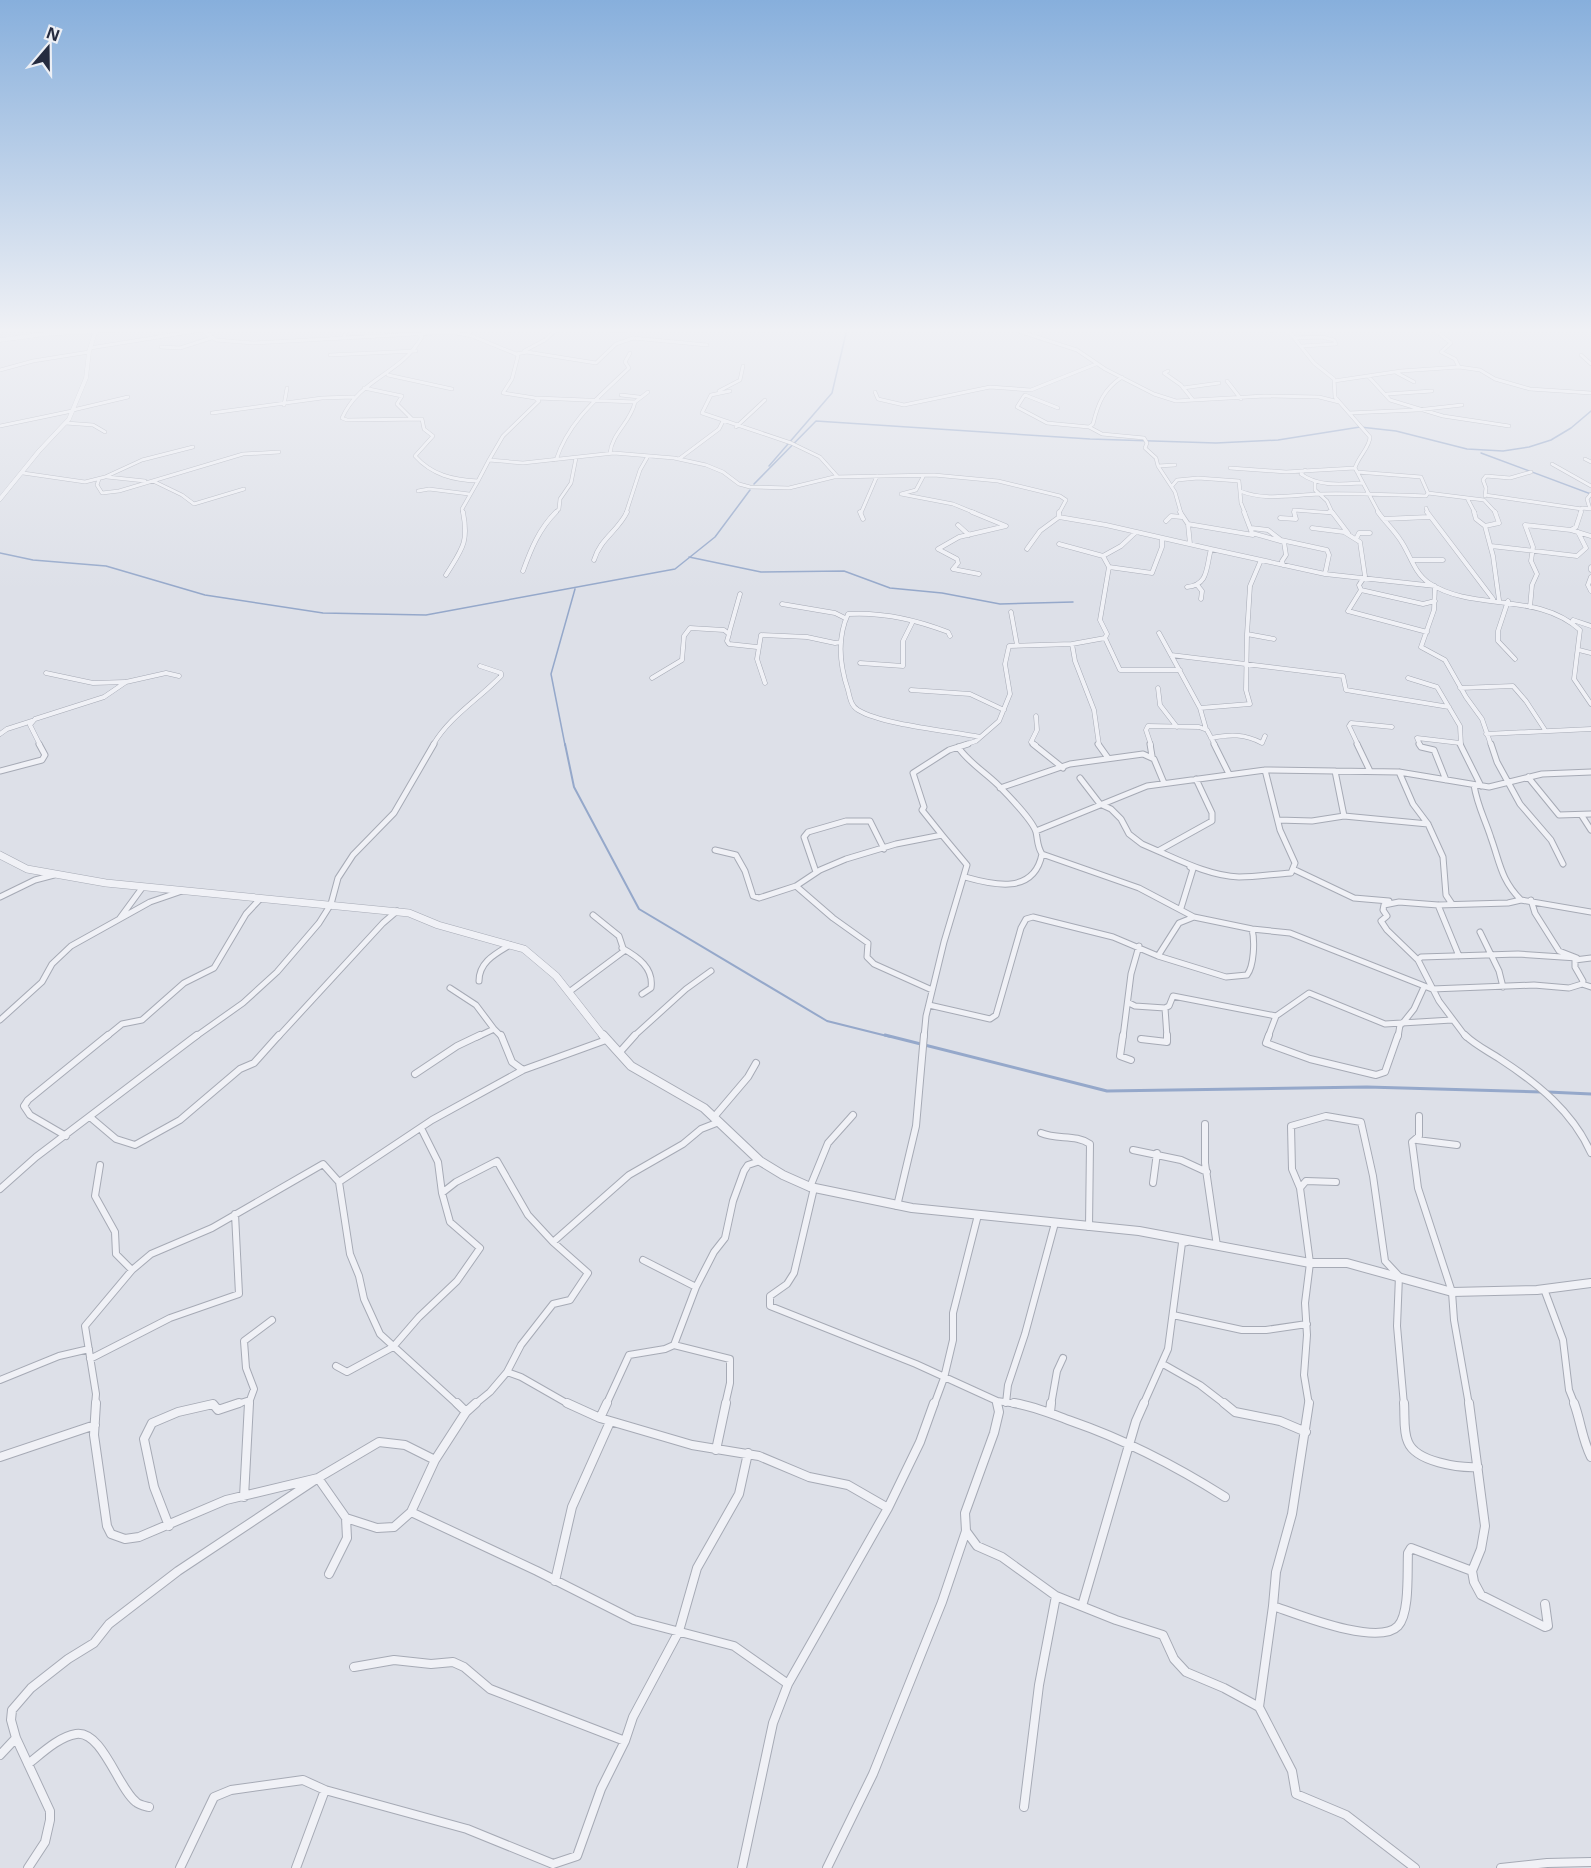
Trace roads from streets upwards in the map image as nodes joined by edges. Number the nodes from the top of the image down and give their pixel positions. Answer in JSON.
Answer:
{"nodes":[{"id":1,"x":48,"y":416,"type":"edge"},
{"id":2,"x":70,"y":416,"type":"edge"},
{"id":3,"x":343,"y":416,"type":"edge"},
{"id":4,"x":408,"y":416,"type":"edge"},
{"id":5,"x":523,"y":416,"type":"edge"},
{"id":6,"x":580,"y":416,"type":"edge"},
{"id":7,"x":629,"y":416,"type":"edge"},
{"id":8,"x":710,"y":416,"type":"edge"},
{"id":9,"x":748,"y":416,"type":"edge"},
{"id":10,"x":1034,"y":416,"type":"edge"},
{"id":11,"x":1095,"y":416,"type":"edge"},
{"id":12,"x":1352,"y":416,"type":"edge"},
{"id":13,"x":1447,"y":416,"type":"edge"},
{"id":14,"x":411,"y":419,"type":"junction"},
{"id":15,"x":723,"y":422,"type":"junction"},
{"id":16,"x":66,"y":423,"type":"junction"},
{"id":17,"x":0,"y":426,"type":"edge"},
{"id":18,"x":1509,"y":426,"type":"dead end"},
{"id":19,"x":736,"y":427,"type":"junction"},
{"id":20,"x":1089,"y":427,"type":"junction"},
{"id":21,"x":105,"y":432,"type":"dead end"},
{"id":22,"x":193,"y":447,"type":"dead end"},
{"id":23,"x":279,"y":452,"type":"dead end"},
{"id":24,"x":610,"y":453,"type":"junction"},
{"id":25,"x":648,"y":456,"type":"junction"},
{"id":26,"x":576,"y":458,"type":"junction"},
{"id":27,"x":679,"y":459,"type":"junction"},
{"id":28,"x":1586,"y":459,"type":"dead end"},
{"id":29,"x":489,"y":460,"type":"junction"},
{"id":30,"x":556,"y":460,"type":"junction"},
{"id":31,"x":1591,"y":462,"type":"edge"},
{"id":32,"x":1552,"y":464,"type":"dead end"},
{"id":33,"x":1175,"y":465,"type":"dead end"},
{"id":34,"x":1158,"y":466,"type":"junction"},
{"id":35,"x":1230,"y":468,"type":"dead end"},
{"id":36,"x":1305,"y":470,"type":"junction"},
{"id":37,"x":1356,"y":470,"type":"junction"},
{"id":38,"x":1531,"y":472,"type":"dead end"},
{"id":39,"x":23,"y":473,"type":"junction"},
{"id":40,"x":924,"y":475,"type":"junction"},
{"id":41,"x":837,"y":476,"type":"junction"},
{"id":42,"x":877,"y":476,"type":"junction"},
{"id":43,"x":105,"y":477,"type":"junction"},
{"id":44,"x":99,"y":479,"type":"junction"},
{"id":45,"x":151,"y":481,"type":"junction"},
{"id":46,"x":478,"y":481,"type":"junction"},
{"id":47,"x":1315,"y":482,"type":"junction"},
{"id":48,"x":1363,"y":483,"type":"junction"},
{"id":49,"x":1172,"y":486,"type":"junction"},
{"id":50,"x":1591,"y":486,"type":"edge"},
{"id":51,"x":244,"y":489,"type":"dead end"},
{"id":52,"x":418,"y":491,"type":"dead end"},
{"id":53,"x":1240,"y":491,"type":"junction"},
{"id":54,"x":1320,"y":494,"type":"junction"},
{"id":55,"x":1428,"y":494,"type":"junction"},
{"id":56,"x":1590,"y":494,"type":"edge"},
{"id":57,"x":469,"y":495,"type":"junction"},
{"id":58,"x":1369,"y":495,"type":"junction"},
{"id":59,"x":1485,"y":495,"type":"junction"},
{"id":60,"x":1467,"y":498,"type":"junction"},
{"id":61,"x":0,"y":499,"type":"edge"},
{"id":62,"x":1479,"y":499,"type":"junction"},
{"id":63,"x":1426,"y":508,"type":"dead end"},
{"id":64,"x":1582,"y":509,"type":"junction"},
{"id":65,"x":1591,"y":509,"type":"edge"},
{"id":66,"x":1332,"y":512,"type":"junction"},
{"id":67,"x":1059,"y":517,"type":"junction"},
{"id":68,"x":1182,"y":517,"type":"junction"},
{"id":69,"x":1280,"y":518,"type":"dead end"},
{"id":70,"x":1429,"y":518,"type":"junction"},
{"id":71,"x":863,"y":519,"type":"dead end"},
{"id":72,"x":1383,"y":519,"type":"junction"},
{"id":73,"x":1166,"y":521,"type":"dead end"},
{"id":74,"x":1188,"y":524,"type":"junction"},
{"id":75,"x":958,"y":525,"type":"dead end"},
{"id":76,"x":1485,"y":526,"type":"junction"},
{"id":77,"x":1251,"y":528,"type":"junction"},
{"id":78,"x":1312,"y":528,"type":"dead end"},
{"id":79,"x":1571,"y":530,"type":"junction"},
{"id":80,"x":1136,"y":532,"type":"junction"},
{"id":81,"x":1348,"y":532,"type":"junction"},
{"id":82,"x":1578,"y":532,"type":"junction"},
{"id":83,"x":1370,"y":534,"type":"dead end"},
{"id":84,"x":969,"y":535,"type":"junction"},
{"id":85,"x":1253,"y":535,"type":"junction"},
{"id":86,"x":1591,"y":536,"type":"edge"},
{"id":87,"x":1357,"y":537,"type":"junction"},
{"id":88,"x":1162,"y":539,"type":"junction"},
{"id":89,"x":1281,"y":540,"type":"junction"},
{"id":90,"x":1059,"y":544,"type":"dead end"},
{"id":91,"x":1190,"y":544,"type":"junction"},
{"id":92,"x":1491,"y":546,"type":"junction"},
{"id":93,"x":1588,"y":548,"type":"edge"},
{"id":94,"x":1027,"y":549,"type":"dead end"},
{"id":95,"x":1211,"y":549,"type":"junction"},
{"id":96,"x":1533,"y":550,"type":"junction"},
{"id":97,"x":1104,"y":556,"type":"junction"},
{"id":98,"x":594,"y":560,"type":"dead end"},
{"id":99,"x":1261,"y":560,"type":"junction"},
{"id":100,"x":1412,"y":560,"type":"junction"},
{"id":101,"x":1443,"y":560,"type":"dead end"},
{"id":102,"x":1283,"y":565,"type":"junction"},
{"id":103,"x":1109,"y":567,"type":"junction"},
{"id":104,"x":523,"y":571,"type":"dead end"},
{"id":105,"x":979,"y":573,"type":"dead end"},
{"id":106,"x":1325,"y":574,"type":"junction"},
{"id":107,"x":446,"y":575,"type":"dead end"},
{"id":108,"x":1591,"y":577,"type":"edge"},
{"id":109,"x":1361,"y":579,"type":"junction"},
{"id":110,"x":1198,"y":586,"type":"junction"},
{"id":111,"x":1435,"y":586,"type":"junction"},
{"id":112,"x":1187,"y":587,"type":"dead end"},
{"id":113,"x":1361,"y":590,"type":"junction"},
{"id":114,"x":1591,"y":591,"type":"edge"},
{"id":115,"x":740,"y":594,"type":"dead end"},
{"id":116,"x":1201,"y":599,"type":"dead end"},
{"id":117,"x":1493,"y":599,"type":"junction"},
{"id":118,"x":1499,"y":600,"type":"junction"},
{"id":119,"x":1435,"y":601,"type":"junction"},
{"id":120,"x":1508,"y":601,"type":"junction"},
{"id":121,"x":782,"y":604,"type":"dead end"},
{"id":122,"x":1530,"y":607,"type":"junction"},
{"id":123,"x":1011,"y":612,"type":"dead end"},
{"id":124,"x":1564,"y":617,"type":"junction"},
{"id":125,"x":845,"y":618,"type":"junction"},
{"id":126,"x":912,"y":623,"type":"junction"},
{"id":127,"x":1590,"y":625,"type":"edge"},
{"id":128,"x":1580,"y":630,"type":"junction"},
{"id":129,"x":1427,"y":632,"type":"junction"},
{"id":130,"x":729,"y":633,"type":"junction"},
{"id":131,"x":1159,"y":633,"type":"dead end"},
{"id":132,"x":1247,"y":634,"type":"junction"},
{"id":133,"x":950,"y":636,"type":"dead end"},
{"id":134,"x":1105,"y":638,"type":"junction"},
{"id":135,"x":1274,"y":639,"type":"dead end"},
{"id":136,"x":842,"y":642,"type":"junction"},
{"id":137,"x":1072,"y":644,"type":"junction"},
{"id":138,"x":1017,"y":645,"type":"junction"},
{"id":139,"x":757,"y":646,"type":"junction"},
{"id":140,"x":1579,"y":650,"type":"junction"},
{"id":141,"x":1591,"y":653,"type":"edge"},
{"id":142,"x":1171,"y":655,"type":"junction"},
{"id":143,"x":1515,"y":659,"type":"dead end"},
{"id":144,"x":860,"y":663,"type":"dead end"},
{"id":145,"x":1245,"y":664,"type":"junction"},
{"id":146,"x":480,"y":666,"type":"dead end"},
{"id":147,"x":1180,"y":670,"type":"junction"},
{"id":148,"x":46,"y":673,"type":"dead end"},
{"id":149,"x":179,"y":676,"type":"dead end"},
{"id":150,"x":652,"y":678,"type":"dead end"},
{"id":151,"x":1408,"y":678,"type":"dead end"},
{"id":152,"x":126,"y":682,"type":"junction"},
{"id":153,"x":765,"y":683,"type":"dead end"},
{"id":154,"x":1158,"y":688,"type":"dead end"},
{"id":155,"x":1460,"y":688,"type":"junction"},
{"id":156,"x":911,"y":690,"type":"dead end"},
{"id":157,"x":1591,"y":704,"type":"edge"},
{"id":158,"x":1449,"y":707,"type":"junction"},
{"id":159,"x":1200,"y":708,"type":"junction"},
{"id":160,"x":1004,"y":710,"type":"junction"},
{"id":161,"x":1036,"y":716,"type":"dead end"},
{"id":162,"x":34,"y":720,"type":"junction"},
{"id":163,"x":1177,"y":727,"type":"junction"},
{"id":164,"x":1392,"y":727,"type":"dead end"},
{"id":165,"x":1591,"y":729,"type":"edge"},
{"id":166,"x":1207,"y":730,"type":"junction"},
{"id":167,"x":1545,"y":730,"type":"junction"},
{"id":168,"x":0,"y":734,"type":"edge"},
{"id":169,"x":1486,"y":734,"type":"junction"},
{"id":170,"x":1265,"y":736,"type":"dead end"},
{"id":171,"x":980,"y":737,"type":"junction"},
{"id":172,"x":1210,"y":738,"type":"junction"},
{"id":173,"x":1460,"y":743,"type":"junction"},
{"id":174,"x":958,"y":747,"type":"junction"},
{"id":175,"x":1152,"y":756,"type":"junction"},
{"id":176,"x":1108,"y":758,"type":"junction"},
{"id":177,"x":1063,"y":768,"type":"junction"},
{"id":178,"x":1265,"y":770,"type":"junction"},
{"id":179,"x":0,"y":771,"type":"edge"},
{"id":180,"x":1335,"y":771,"type":"junction"},
{"id":181,"x":1370,"y":771,"type":"junction"},
{"id":182,"x":1399,"y":772,"type":"junction"},
{"id":183,"x":1591,"y":772,"type":"edge"},
{"id":184,"x":1229,"y":774,"type":"junction"},
{"id":185,"x":1080,"y":777,"type":"dead end"},
{"id":186,"x":1528,"y":777,"type":"junction"},
{"id":187,"x":1196,"y":779,"type":"junction"},
{"id":188,"x":1446,"y":780,"type":"junction"},
{"id":189,"x":1164,"y":783,"type":"junction"},
{"id":190,"x":1508,"y":783,"type":"junction"},
{"id":191,"x":1474,"y":785,"type":"junction"},
{"id":192,"x":1481,"y":786,"type":"junction"},
{"id":193,"x":1000,"y":788,"type":"junction"},
{"id":194,"x":1100,"y":804,"type":"junction"},
{"id":195,"x":1591,"y":814,"type":"edge"},
{"id":196,"x":1344,"y":816,"type":"junction"},
{"id":197,"x":1582,"y":816,"type":"junction"},
{"id":198,"x":1278,"y":820,"type":"junction"},
{"id":199,"x":1428,"y":824,"type":"junction"},
{"id":200,"x":1591,"y":830,"type":"edge"},
{"id":201,"x":1036,"y":831,"type":"junction"},
{"id":202,"x":942,"y":835,"type":"junction"},
{"id":203,"x":884,"y":849,"type":"junction"},
{"id":204,"x":715,"y":850,"type":"dead end"},
{"id":205,"x":1158,"y":851,"type":"junction"},
{"id":206,"x":1042,"y":854,"type":"junction"},
{"id":207,"x":0,"y":855,"type":"edge"},
{"id":208,"x":1563,"y":864,"type":"dead end"},
{"id":209,"x":1189,"y":865,"type":"junction"},
{"id":210,"x":1293,"y":869,"type":"junction"},
{"id":211,"x":816,"y":872,"type":"junction"},
{"id":212,"x":54,"y":875,"type":"junction"},
{"id":213,"x":965,"y":878,"type":"junction"},
{"id":214,"x":795,"y":886,"type":"junction"},
{"id":215,"x":142,"y":888,"type":"junction"},
{"id":216,"x":183,"y":891,"type":"junction"},
{"id":217,"x":0,"y":897,"type":"edge"},
{"id":218,"x":260,"y":899,"type":"junction"},
{"id":219,"x":1521,"y":900,"type":"junction"},
{"id":220,"x":1531,"y":900,"type":"junction"},
{"id":221,"x":1399,"y":902,"type":"junction"},
{"id":222,"x":331,"y":904,"type":"junction"},
{"id":223,"x":1452,"y":904,"type":"junction"},
{"id":224,"x":1438,"y":905,"type":"junction"},
{"id":225,"x":1181,"y":908,"type":"junction"},
{"id":226,"x":398,"y":911,"type":"junction"},
{"id":227,"x":1591,"y":912,"type":"edge"},
{"id":228,"x":593,"y":915,"type":"dead end"},
{"id":229,"x":1194,"y":917,"type":"junction"},
{"id":230,"x":116,"y":922,"type":"junction"},
{"id":231,"x":1252,"y":929,"type":"junction"},
{"id":232,"x":1480,"y":932,"type":"dead end"},
{"id":233,"x":512,"y":944,"type":"junction"},
{"id":234,"x":1139,"y":946,"type":"junction"},
{"id":235,"x":622,"y":948,"type":"junction"},
{"id":236,"x":1490,"y":954,"type":"junction"},
{"id":237,"x":1158,"y":956,"type":"junction"},
{"id":238,"x":1459,"y":956,"type":"junction"},
{"id":239,"x":1577,"y":958,"type":"junction"},
{"id":240,"x":1591,"y":958,"type":"edge"},
{"id":241,"x":1418,"y":960,"type":"junction"},
{"id":242,"x":711,"y":971,"type":"dead end"},
{"id":243,"x":479,"y":981,"type":"dead end"},
{"id":244,"x":1582,"y":984,"type":"junction"},
{"id":245,"x":1424,"y":987,"type":"junction"},
{"id":246,"x":1503,"y":987,"type":"junction"},
{"id":247,"x":1591,"y":987,"type":"edge"},
{"id":248,"x":450,"y":988,"type":"dead end"},
{"id":249,"x":1432,"y":989,"type":"junction"},
{"id":250,"x":932,"y":990,"type":"junction"},
{"id":251,"x":569,"y":992,"type":"junction"},
{"id":252,"x":642,"y":994,"type":"dead end"},
{"id":253,"x":1129,"y":1003,"type":"junction"},
{"id":254,"x":929,"y":1005,"type":"junction"},
{"id":255,"x":1166,"y":1008,"type":"junction"},
{"id":256,"x":1276,"y":1016,"type":"junction"},
{"id":257,"x":0,"y":1020,"type":"edge"},
{"id":258,"x":1452,"y":1020,"type":"junction"},
{"id":259,"x":1401,"y":1024,"type":"junction"},
{"id":260,"x":494,"y":1029,"type":"junction"},
{"id":261,"x":1141,"y":1039,"type":"dead end"},
{"id":262,"x":606,"y":1040,"type":"junction"},
{"id":263,"x":619,"y":1053,"type":"junction"},
{"id":264,"x":1131,"y":1060,"type":"dead end"},
{"id":265,"x":756,"y":1063,"type":"dead end"},
{"id":266,"x":523,"y":1070,"type":"junction"},
{"id":267,"x":414,"y":1074,"type":"dead end"},
{"id":268,"x":853,"y":1114,"type":"dead end"},
{"id":269,"x":1419,"y":1116,"type":"dead end"},
{"id":270,"x":90,"y":1117,"type":"junction"},
{"id":271,"x":716,"y":1119,"type":"junction"},
{"id":272,"x":1205,"y":1124,"type":"dead end"},
{"id":273,"x":421,"y":1128,"type":"junction"},
{"id":274,"x":1041,"y":1133,"type":"dead end"},
{"id":275,"x":66,"y":1136,"type":"junction"},
{"id":276,"x":1417,"y":1140,"type":"junction"},
{"id":277,"x":1457,"y":1145,"type":"dead end"},
{"id":278,"x":1133,"y":1150,"type":"dead end"},
{"id":279,"x":1591,"y":1153,"type":"edge"},
{"id":280,"x":1157,"y":1154,"type":"junction"},
{"id":281,"x":760,"y":1161,"type":"junction"},
{"id":282,"x":100,"y":1165,"type":"dead end"},
{"id":283,"x":1207,"y":1172,"type":"junction"},
{"id":284,"x":339,"y":1182,"type":"junction"},
{"id":285,"x":1336,"y":1182,"type":"dead end"},
{"id":286,"x":1153,"y":1183,"type":"dead end"},
{"id":287,"x":812,"y":1187,"type":"junction"},
{"id":288,"x":1300,"y":1188,"type":"junction"},
{"id":289,"x":0,"y":1189,"type":"edge"},
{"id":290,"x":442,"y":1193,"type":"junction"},
{"id":291,"x":897,"y":1206,"type":"junction"},
{"id":292,"x":235,"y":1214,"type":"junction"},
{"id":293,"x":978,"y":1215,"type":"junction"},
{"id":294,"x":1055,"y":1223,"type":"junction"},
{"id":295,"x":1089,"y":1227,"type":"junction"},
{"id":296,"x":553,"y":1242,"type":"junction"},
{"id":297,"x":1191,"y":1242,"type":"junction"},
{"id":298,"x":1217,"y":1246,"type":"junction"},
{"id":299,"x":643,"y":1260,"type":"dead end"},
{"id":300,"x":1310,"y":1263,"type":"junction"},
{"id":301,"x":132,"y":1270,"type":"junction"},
{"id":302,"x":1399,"y":1276,"type":"junction"},
{"id":303,"x":1591,"y":1283,"type":"edge"},
{"id":304,"x":696,"y":1287,"type":"junction"},
{"id":305,"x":1544,"y":1289,"type":"junction"},
{"id":306,"x":1452,"y":1292,"type":"junction"},
{"id":307,"x":1173,"y":1315,"type":"junction"},
{"id":308,"x":272,"y":1320,"type":"dead end"},
{"id":309,"x":1306,"y":1324,"type":"junction"},
{"id":310,"x":675,"y":1345,"type":"junction"},
{"id":311,"x":393,"y":1347,"type":"junction"},
{"id":312,"x":90,"y":1349,"type":"junction"},
{"id":313,"x":1063,"y":1358,"type":"dead end"},
{"id":314,"x":90,"y":1359,"type":"junction"},
{"id":315,"x":1163,"y":1364,"type":"junction"},
{"id":316,"x":336,"y":1366,"type":"dead end"},
{"id":317,"x":507,"y":1372,"type":"junction"},
{"id":318,"x":944,"y":1378,"type":"junction"},
{"id":319,"x":0,"y":1380,"type":"edge"},
{"id":320,"x":250,"y":1400,"type":"junction"},
{"id":321,"x":997,"y":1401,"type":"junction"},
{"id":322,"x":1006,"y":1402,"type":"junction"},
{"id":323,"x":466,"y":1412,"type":"junction"},
{"id":324,"x":1050,"y":1412,"type":"junction"},
{"id":325,"x":600,"y":1418,"type":"junction"},
{"id":326,"x":610,"y":1422,"type":"junction"},
{"id":327,"x":95,"y":1425,"type":"junction"},
{"id":328,"x":1306,"y":1432,"type":"junction"},
{"id":329,"x":1129,"y":1444,"type":"junction"},
{"id":330,"x":716,"y":1450,"type":"junction"},
{"id":331,"x":748,"y":1453,"type":"junction"},
{"id":332,"x":0,"y":1456,"type":"edge"},
{"id":333,"x":1591,"y":1457,"type":"edge"},
{"id":334,"x":435,"y":1460,"type":"junction"},
{"id":335,"x":1478,"y":1467,"type":"junction"},
{"id":336,"x":318,"y":1478,"type":"junction"},
{"id":337,"x":244,"y":1497,"type":"junction"},
{"id":338,"x":1225,"y":1497,"type":"dead end"},
{"id":339,"x":888,"y":1509,"type":"junction"},
{"id":340,"x":411,"y":1512,"type":"junction"},
{"id":341,"x":346,"y":1518,"type":"junction"},
{"id":342,"x":169,"y":1526,"type":"junction"},
{"id":343,"x":966,"y":1531,"type":"junction"},
{"id":344,"x":1472,"y":1571,"type":"junction"},
{"id":345,"x":329,"y":1574,"type":"dead end"},
{"id":346,"x":555,"y":1581,"type":"junction"},
{"id":347,"x":1056,"y":1596,"type":"junction"},
{"id":348,"x":1545,"y":1604,"type":"dead end"},
{"id":349,"x":1273,"y":1605,"type":"junction"},
{"id":350,"x":1082,"y":1606,"type":"junction"},
{"id":351,"x":679,"y":1631,"type":"junction"},
{"id":352,"x":354,"y":1667,"type":"dead end"},
{"id":353,"x":788,"y":1684,"type":"junction"},
{"id":354,"x":1259,"y":1707,"type":"junction"},
{"id":355,"x":16,"y":1738,"type":"junction"},
{"id":356,"x":625,"y":1741,"type":"junction"},
{"id":357,"x":0,"y":1755,"type":"edge"},
{"id":358,"x":28,"y":1764,"type":"junction"},
{"id":359,"x":325,"y":1790,"type":"junction"},
{"id":360,"x":149,"y":1807,"type":"dead end"},
{"id":361,"x":1024,"y":1807,"type":"dead end"},
{"id":362,"x":1591,"y":1862,"type":"edge"},
{"id":363,"x":1569,"y":1865,"type":"edge"},
{"id":364,"x":28,"y":1868,"type":"edge"},
{"id":365,"x":180,"y":1868,"type":"edge"},
{"id":366,"x":296,"y":1868,"type":"edge"},
{"id":367,"x":742,"y":1868,"type":"edge"},
{"id":368,"x":827,"y":1868,"type":"edge"},
{"id":369,"x":1415,"y":1868,"type":"edge"},
{"id":370,"x":1502,"y":1868,"type":"edge"}],
"edges":[{"from":1,"to":17,"type":"street"},
{"from":2,"to":16,"type":"street"},
{"from":3,"to":14,"type":"street"},
{"from":4,"to":14,"type":"street"},
{"from":5,"to":29,"type":"street"},
{"from":6,"to":30,"type":"street"},
{"from":7,"to":24,"type":"street"},
{"from":8,"to":15,"type":"street"},
{"from":9,"to":19,"type":"street"},
{"from":10,"to":20,"type":"street"},
{"from":11,"to":20,"type":"street"},
{"from":12,"to":37,"type":"street"},
{"from":13,"to":18,"type":"street"},
{"from":14,"to":46,"type":"street"},
{"from":15,"to":19,"type":"street"},
{"from":15,"to":27,"type":"street"},
{"from":16,"to":21,"type":"street"},
{"from":16,"to":39,"type":"street"},
{"from":19,"to":41,"type":"street"},
{"from":20,"to":34,"type":"street"},
{"from":22,"to":43,"type":"street"},
{"from":23,"to":45,"type":"street"},
{"from":24,"to":25,"type":"street"},
{"from":24,"to":26,"type":"street"},
{"from":25,"to":27,"type":"street"},
{"from":25,"to":98,"type":"street"},
{"from":26,"to":30,"type":"street"},
{"from":26,"to":104,"type":"street"},
{"from":27,"to":41,"type":"street"},
{"from":28,"to":31,"type":"street"},
{"from":29,"to":30,"type":"street"},
{"from":29,"to":46,"type":"street"},
{"from":32,"to":50,"type":"street"},
{"from":33,"to":34,"type":"street"},
{"from":34,"to":49,"type":"street"},
{"from":35,"to":36,"type":"street"},
{"from":36,"to":37,"type":"street"},
{"from":36,"to":47,"type":"street"},
{"from":37,"to":48,"type":"street"},
{"from":37,"to":55,"type":"street"},
{"from":38,"to":59,"type":"street"},
{"from":39,"to":44,"type":"street"},
{"from":39,"to":61,"type":"street"},
{"from":40,"to":42,"type":"street"},
{"from":40,"to":67,"type":"street"},
{"from":40,"to":84,"type":"street"},
{"from":41,"to":42,"type":"street"},
{"from":42,"to":71,"type":"street"},
{"from":43,"to":44,"type":"street"},
{"from":43,"to":45,"type":"street"},
{"from":44,"to":45,"type":"street"},
{"from":45,"to":51,"type":"street"},
{"from":46,"to":57,"type":"street"},
{"from":47,"to":48,"type":"street"},
{"from":47,"to":54,"type":"street"},
{"from":48,"to":58,"type":"street"},
{"from":49,"to":53,"type":"street"},
{"from":49,"to":68,"type":"street"},
{"from":52,"to":57,"type":"street"},
{"from":53,"to":54,"type":"street"},
{"from":53,"to":77,"type":"street"},
{"from":54,"to":58,"type":"street"},
{"from":54,"to":66,"type":"street"},
{"from":55,"to":58,"type":"street"},
{"from":55,"to":60,"type":"street"},
{"from":56,"to":65,"type":"street"},
{"from":57,"to":107,"type":"street"},
{"from":58,"to":72,"type":"street"},
{"from":59,"to":62,"type":"street"},
{"from":59,"to":64,"type":"street"},
{"from":60,"to":62,"type":"street"},
{"from":60,"to":76,"type":"street"},
{"from":62,"to":76,"type":"street"},
{"from":63,"to":70,"type":"street"},
{"from":64,"to":65,"type":"street"},
{"from":64,"to":79,"type":"street"},
{"from":66,"to":69,"type":"street"},
{"from":66,"to":81,"type":"street"},
{"from":67,"to":80,"type":"street"},
{"from":67,"to":94,"type":"street"},
{"from":68,"to":73,"type":"street"},
{"from":68,"to":74,"type":"street"},
{"from":70,"to":72,"type":"street"},
{"from":70,"to":117,"type":"street"},
{"from":72,"to":100,"type":"street"},
{"from":74,"to":85,"type":"street"},
{"from":74,"to":91,"type":"street"},
{"from":75,"to":84,"type":"street"},
{"from":76,"to":92,"type":"street"},
{"from":77,"to":85,"type":"street"},
{"from":77,"to":89,"type":"street"},
{"from":78,"to":81,"type":"street"},
{"from":79,"to":82,"type":"street"},
{"from":79,"to":96,"type":"street"},
{"from":80,"to":88,"type":"street"},
{"from":80,"to":97,"type":"street"},
{"from":81,"to":87,"type":"street"},
{"from":82,"to":86,"type":"street"},
{"from":82,"to":93,"type":"street"},
{"from":83,"to":87,"type":"street"},
{"from":84,"to":105,"type":"street"},
{"from":85,"to":89,"type":"street"},
{"from":87,"to":109,"type":"street"},
{"from":88,"to":91,"type":"street"},
{"from":88,"to":103,"type":"street"},
{"from":89,"to":102,"type":"street"},
{"from":89,"to":106,"type":"street"},
{"from":90,"to":97,"type":"street"},
{"from":91,"to":95,"type":"street"},
{"from":92,"to":96,"type":"street"},
{"from":92,"to":118,"type":"street"},
{"from":93,"to":96,"type":"street"},
{"from":95,"to":99,"type":"street"},
{"from":95,"to":110,"type":"street"},
{"from":96,"to":122,"type":"street"},
{"from":97,"to":103,"type":"street"},
{"from":99,"to":102,"type":"street"},
{"from":99,"to":132,"type":"street"},
{"from":100,"to":101,"type":"street"},
{"from":100,"to":111,"type":"street"},
{"from":102,"to":106,"type":"street"},
{"from":103,"to":134,"type":"street"},
{"from":106,"to":109,"type":"street"},
{"from":108,"to":114,"type":"street"},
{"from":109,"to":111,"type":"street"},
{"from":109,"to":113,"type":"street"},
{"from":110,"to":112,"type":"street"},
{"from":110,"to":116,"type":"street"},
{"from":111,"to":117,"type":"street"},
{"from":111,"to":119,"type":"street"},
{"from":113,"to":119,"type":"street"},
{"from":113,"to":129,"type":"street"},
{"from":115,"to":130,"type":"street"},
{"from":117,"to":118,"type":"street"},
{"from":118,"to":120,"type":"street"},
{"from":119,"to":129,"type":"street"},
{"from":120,"to":122,"type":"street"},
{"from":120,"to":143,"type":"street"},
{"from":121,"to":125,"type":"street"},
{"from":122,"to":124,"type":"street"},
{"from":123,"to":138,"type":"street"},
{"from":124,"to":127,"type":"street"},
{"from":124,"to":128,"type":"street"},
{"from":125,"to":126,"type":"street"},
{"from":125,"to":136,"type":"street"},
{"from":126,"to":133,"type":"street"},
{"from":126,"to":144,"type":"street"},
{"from":127,"to":128,"type":"street"},
{"from":128,"to":140,"type":"street"},
{"from":129,"to":155,"type":"street"},
{"from":130,"to":139,"type":"street"},
{"from":130,"to":150,"type":"street"},
{"from":131,"to":142,"type":"street"},
{"from":132,"to":135,"type":"street"},
{"from":132,"to":145,"type":"street"},
{"from":134,"to":137,"type":"street"},
{"from":134,"to":147,"type":"street"},
{"from":136,"to":139,"type":"street"},
{"from":136,"to":171,"type":"street"},
{"from":137,"to":138,"type":"street"},
{"from":137,"to":176,"type":"street"},
{"from":138,"to":160,"type":"street"},
{"from":139,"to":153,"type":"street"},
{"from":140,"to":141,"type":"street"},
{"from":140,"to":157,"type":"street"},
{"from":142,"to":145,"type":"street"},
{"from":142,"to":147,"type":"street"},
{"from":145,"to":158,"type":"street"},
{"from":145,"to":159,"type":"street"},
{"from":146,"to":222,"type":"street"},
{"from":147,"to":159,"type":"street"},
{"from":148,"to":152,"type":"street"},
{"from":149,"to":152,"type":"street"},
{"from":151,"to":158,"type":"street"},
{"from":152,"to":162,"type":"street"},
{"from":154,"to":163,"type":"street"},
{"from":155,"to":167,"type":"street"},
{"from":155,"to":169,"type":"street"},
{"from":156,"to":160,"type":"street"},
{"from":158,"to":173,"type":"street"},
{"from":159,"to":166,"type":"street"},
{"from":160,"to":171,"type":"street"},
{"from":161,"to":177,"type":"street"},
{"from":162,"to":168,"type":"street"},
{"from":162,"to":179,"type":"street"},
{"from":163,"to":166,"type":"street"},
{"from":163,"to":175,"type":"street"},
{"from":164,"to":181,"type":"street"},
{"from":165,"to":167,"type":"street"},
{"from":166,"to":172,"type":"street"},
{"from":167,"to":169,"type":"street"},
{"from":169,"to":190,"type":"street"},
{"from":170,"to":172,"type":"street"},
{"from":171,"to":174,"type":"street"},
{"from":172,"to":184,"type":"street"},
{"from":173,"to":188,"type":"street"},
{"from":173,"to":192,"type":"street"},
{"from":174,"to":193,"type":"street"},
{"from":174,"to":202,"type":"street"},
{"from":175,"to":176,"type":"street"},
{"from":175,"to":189,"type":"street"},
{"from":176,"to":177,"type":"street"},
{"from":177,"to":193,"type":"street"},
{"from":178,"to":180,"type":"street"},
{"from":178,"to":184,"type":"street"},
{"from":178,"to":198,"type":"street"},
{"from":180,"to":181,"type":"street"},
{"from":180,"to":196,"type":"street"},
{"from":181,"to":182,"type":"street"},
{"from":182,"to":188,"type":"street"},
{"from":182,"to":199,"type":"street"},
{"from":183,"to":186,"type":"street"},
{"from":184,"to":187,"type":"street"},
{"from":185,"to":194,"type":"street"},
{"from":186,"to":190,"type":"street"},
{"from":186,"to":197,"type":"street"},
{"from":187,"to":189,"type":"street"},
{"from":187,"to":205,"type":"street"},
{"from":188,"to":191,"type":"street"},
{"from":189,"to":194,"type":"street"},
{"from":190,"to":192,"type":"street"},
{"from":190,"to":208,"type":"street"},
{"from":191,"to":192,"type":"street"},
{"from":191,"to":219,"type":"street"},
{"from":193,"to":201,"type":"street"},
{"from":194,"to":201,"type":"street"},
{"from":194,"to":205,"type":"street"},
{"from":195,"to":197,"type":"street"},
{"from":196,"to":198,"type":"street"},
{"from":196,"to":199,"type":"street"},
{"from":197,"to":200,"type":"street"},
{"from":198,"to":210,"type":"street"},
{"from":199,"to":223,"type":"street"},
{"from":201,"to":206,"type":"street"},
{"from":202,"to":203,"type":"street"},
{"from":202,"to":213,"type":"street"},
{"from":203,"to":211,"type":"street"},
{"from":203,"to":211,"type":"street"},
{"from":204,"to":214,"type":"street"},
{"from":205,"to":209,"type":"street"},
{"from":206,"to":213,"type":"street"},
{"from":206,"to":225,"type":"street"},
{"from":207,"to":212,"type":"street"},
{"from":209,"to":210,"type":"street"},
{"from":209,"to":225,"type":"street"},
{"from":210,"to":221,"type":"street"},
{"from":211,"to":214,"type":"street"},
{"from":212,"to":215,"type":"street"},
{"from":212,"to":217,"type":"street"},
{"from":213,"to":250,"type":"street"},
{"from":214,"to":250,"type":"street"},
{"from":215,"to":216,"type":"street"},
{"from":215,"to":230,"type":"street"},
{"from":216,"to":218,"type":"street"},
{"from":216,"to":230,"type":"street"},
{"from":218,"to":222,"type":"street"},
{"from":218,"to":275,"type":"street"},
{"from":219,"to":220,"type":"street"},
{"from":219,"to":223,"type":"street"},
{"from":220,"to":227,"type":"street"},
{"from":220,"to":239,"type":"street"},
{"from":221,"to":224,"type":"street"},
{"from":221,"to":241,"type":"street"},
{"from":222,"to":226,"type":"street"},
{"from":222,"to":270,"type":"street"},
{"from":223,"to":224,"type":"street"},
{"from":224,"to":238,"type":"street"},
{"from":225,"to":229,"type":"street"},
{"from":226,"to":233,"type":"street"},
{"from":226,"to":270,"type":"street"},
{"from":228,"to":235,"type":"street"},
{"from":229,"to":231,"type":"street"},
{"from":229,"to":237,"type":"street"},
{"from":230,"to":257,"type":"street"},
{"from":231,"to":237,"type":"street"},
{"from":231,"to":245,"type":"street"},
{"from":232,"to":236,"type":"street"},
{"from":233,"to":243,"type":"street"},
{"from":233,"to":251,"type":"street"},
{"from":234,"to":237,"type":"street"},
{"from":234,"to":253,"type":"street"},
{"from":234,"to":254,"type":"street"},
{"from":235,"to":251,"type":"street"},
{"from":235,"to":252,"type":"street"},
{"from":236,"to":238,"type":"street"},
{"from":236,"to":239,"type":"street"},
{"from":236,"to":246,"type":"street"},
{"from":238,"to":241,"type":"street"},
{"from":239,"to":240,"type":"street"},
{"from":239,"to":244,"type":"street"},
{"from":241,"to":249,"type":"street"},
{"from":242,"to":263,"type":"street"},
{"from":244,"to":246,"type":"street"},
{"from":244,"to":247,"type":"street"},
{"from":245,"to":249,"type":"street"},
{"from":245,"to":259,"type":"street"},
{"from":246,"to":249,"type":"street"},
{"from":248,"to":260,"type":"street"},
{"from":249,"to":258,"type":"street"},
{"from":250,"to":254,"type":"street"},
{"from":251,"to":262,"type":"street"},
{"from":253,"to":255,"type":"street"},
{"from":253,"to":264,"type":"street"},
{"from":254,"to":291,"type":"street"},
{"from":255,"to":256,"type":"street"},
{"from":255,"to":261,"type":"street"},
{"from":256,"to":259,"type":"street"},
{"from":256,"to":259,"type":"street"},
{"from":258,"to":259,"type":"street"},
{"from":258,"to":279,"type":"street"},
{"from":260,"to":266,"type":"street"},
{"from":260,"to":267,"type":"street"},
{"from":262,"to":263,"type":"street"},
{"from":262,"to":266,"type":"street"},
{"from":263,"to":271,"type":"street"},
{"from":265,"to":271,"type":"street"},
{"from":266,"to":273,"type":"street"},
{"from":268,"to":287,"type":"street"},
{"from":269,"to":276,"type":"street"},
{"from":270,"to":275,"type":"street"},
{"from":271,"to":281,"type":"street"},
{"from":271,"to":296,"type":"street"},
{"from":272,"to":283,"type":"street"},
{"from":273,"to":284,"type":"street"},
{"from":273,"to":290,"type":"street"},
{"from":274,"to":295,"type":"street"},
{"from":275,"to":289,"type":"street"},
{"from":276,"to":277,"type":"street"},
{"from":276,"to":306,"type":"street"},
{"from":278,"to":280,"type":"street"},
{"from":280,"to":283,"type":"street"},
{"from":280,"to":286,"type":"street"},
{"from":281,"to":287,"type":"street"},
{"from":281,"to":304,"type":"street"},
{"from":282,"to":301,"type":"street"},
{"from":283,"to":298,"type":"street"},
{"from":284,"to":292,"type":"street"},
{"from":284,"to":311,"type":"street"},
{"from":285,"to":288,"type":"street"},
{"from":287,"to":291,"type":"street"},
{"from":287,"to":318,"type":"street"},
{"from":288,"to":300,"type":"street"},
{"from":288,"to":302,"type":"street"},
{"from":290,"to":296,"type":"street"},
{"from":290,"to":311,"type":"street"},
{"from":291,"to":293,"type":"street"},
{"from":292,"to":301,"type":"street"},
{"from":292,"to":314,"type":"street"},
{"from":293,"to":294,"type":"street"},
{"from":293,"to":318,"type":"street"},
{"from":294,"to":295,"type":"street"},
{"from":294,"to":322,"type":"street"},
{"from":295,"to":297,"type":"street"},
{"from":296,"to":317,"type":"street"},
{"from":297,"to":298,"type":"street"},
{"from":297,"to":307,"type":"street"},
{"from":298,"to":300,"type":"street"},
{"from":299,"to":304,"type":"street"},
{"from":300,"to":302,"type":"street"},
{"from":300,"to":309,"type":"street"},
{"from":301,"to":312,"type":"street"},
{"from":302,"to":306,"type":"street"},
{"from":302,"to":335,"type":"street"},
{"from":303,"to":305,"type":"street"},
{"from":304,"to":310,"type":"street"},
{"from":305,"to":306,"type":"street"},
{"from":305,"to":333,"type":"street"},
{"from":306,"to":335,"type":"street"},
{"from":307,"to":309,"type":"street"},
{"from":307,"to":315,"type":"street"},
{"from":308,"to":320,"type":"street"},
{"from":309,"to":328,"type":"street"},
{"from":310,"to":325,"type":"street"},
{"from":310,"to":330,"type":"street"},
{"from":311,"to":316,"type":"street"},
{"from":311,"to":323,"type":"street"},
{"from":312,"to":314,"type":"street"},
{"from":312,"to":319,"type":"street"},
{"from":313,"to":324,"type":"street"},
{"from":314,"to":327,"type":"street"},
{"from":315,"to":328,"type":"street"},
{"from":315,"to":329,"type":"street"},
{"from":317,"to":323,"type":"street"},
{"from":317,"to":325,"type":"street"},
{"from":318,"to":321,"type":"street"},
{"from":318,"to":339,"type":"street"},
{"from":320,"to":337,"type":"street"},
{"from":320,"to":342,"type":"street"},
{"from":321,"to":322,"type":"street"},
{"from":321,"to":343,"type":"street"},
{"from":322,"to":324,"type":"street"},
{"from":323,"to":334,"type":"street"},
{"from":324,"to":329,"type":"street"},
{"from":325,"to":326,"type":"street"},
{"from":326,"to":330,"type":"street"},
{"from":326,"to":346,"type":"street"},
{"from":327,"to":332,"type":"street"},
{"from":327,"to":342,"type":"street"},
{"from":328,"to":349,"type":"street"},
{"from":329,"to":338,"type":"street"},
{"from":329,"to":350,"type":"street"},
{"from":330,"to":331,"type":"street"},
{"from":331,"to":339,"type":"street"},
{"from":331,"to":351,"type":"street"},
{"from":334,"to":336,"type":"street"},
{"from":334,"to":340,"type":"street"},
{"from":335,"to":344,"type":"street"},
{"from":336,"to":337,"type":"street"},
{"from":336,"to":341,"type":"street"},
{"from":336,"to":355,"type":"street"},
{"from":337,"to":342,"type":"street"},
{"from":339,"to":353,"type":"street"},
{"from":340,"to":341,"type":"street"},
{"from":340,"to":346,"type":"street"},
{"from":341,"to":345,"type":"street"},
{"from":343,"to":347,"type":"street"},
{"from":343,"to":368,"type":"street"},
{"from":344,"to":348,"type":"street"},
{"from":344,"to":349,"type":"street"},
{"from":346,"to":351,"type":"street"},
{"from":347,"to":350,"type":"street"},
{"from":347,"to":361,"type":"street"},
{"from":349,"to":354,"type":"street"},
{"from":350,"to":354,"type":"street"},
{"from":351,"to":353,"type":"street"},
{"from":351,"to":356,"type":"street"},
{"from":352,"to":356,"type":"street"},
{"from":353,"to":367,"type":"street"},
{"from":354,"to":369,"type":"street"},
{"from":355,"to":357,"type":"street"},
{"from":355,"to":358,"type":"street"},
{"from":356,"to":359,"type":"street"},
{"from":358,"to":360,"type":"street"},
{"from":358,"to":364,"type":"street"},
{"from":359,"to":365,"type":"street"},
{"from":359,"to":366,"type":"street"},
{"from":362,"to":363,"type":"street"},
{"from":363,"to":370,"type":"street"}]}
